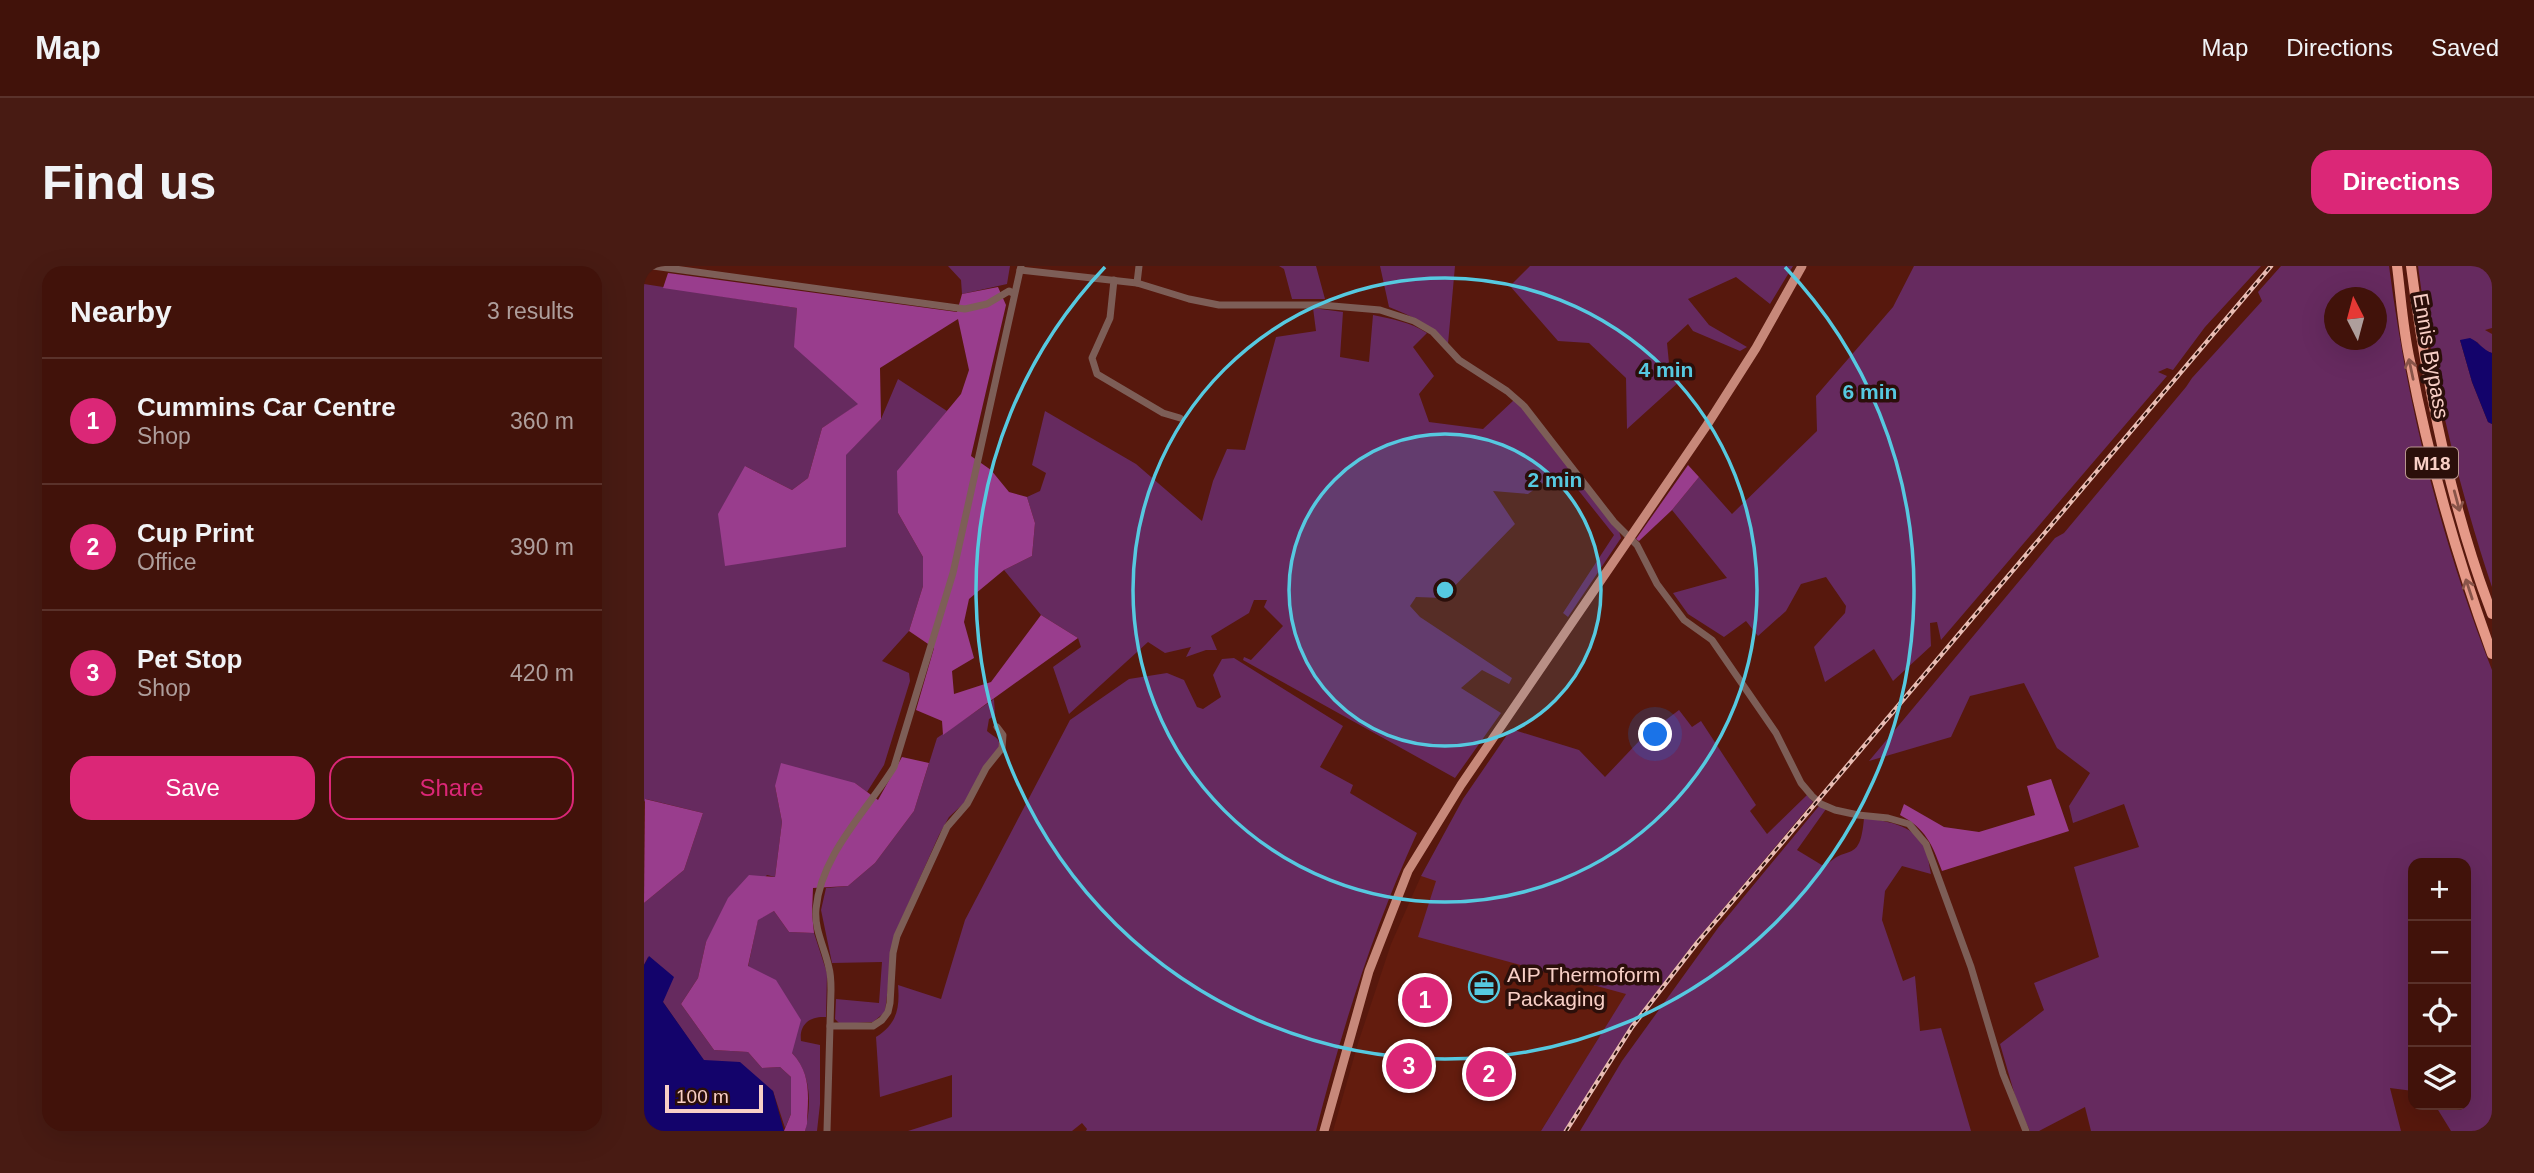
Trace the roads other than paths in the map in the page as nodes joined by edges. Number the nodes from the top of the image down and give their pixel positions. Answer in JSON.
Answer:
{"nodes":[{"id":1,"x":653,"y":266,"type":"edge"},
{"id":2,"x":1139,"y":266,"type":"edge"},
{"id":3,"x":1802,"y":266,"type":"edge"},
{"id":4,"x":2397,"y":266,"type":"edge"},
{"id":5,"x":2412,"y":266,"type":"edge"},
{"id":6,"x":1021,"y":268,"type":"edge"},
{"id":7,"x":1114,"y":281,"type":"junction"},
{"id":8,"x":1137,"y":283,"type":"junction"},
{"id":9,"x":1013,"y":293,"type":"junction"},
{"id":10,"x":1180,"y":418,"type":"dead end"},
{"id":11,"x":1629,"y":536,"type":"junction"},
{"id":12,"x":2492,"y":614,"type":"edge"},
{"id":13,"x":2492,"y":654,"type":"edge"},
{"id":14,"x":997,"y":727,"type":"dead end"},
{"id":15,"x":830,"y":1026,"type":"junction"},
{"id":16,"x":827,"y":1131,"type":"edge"},
{"id":17,"x":1324,"y":1131,"type":"edge"},
{"id":18,"x":2026,"y":1131,"type":"edge"}],
"edges":[{"from":1,"to":9,"type":"street"},
{"from":2,"to":8,"type":"street"},
{"from":3,"to":11,"type":"main road"},
{"from":13,"to":4,"type":"highway","name":"Ennis Bypass","number":"M18","one_way":true},
{"from":5,"to":12,"type":"highway","name":"Ennis Bypass","number":"M18","one_way":true},
{"from":6,"to":7,"type":"street"},
{"from":6,"to":9,"type":"street"},
{"from":7,"to":8,"type":"street"},
{"from":7,"to":10,"type":"street"},
{"from":8,"to":11,"type":"street"},
{"from":9,"to":15,"type":"street"},
{"from":11,"to":17,"type":"main road"},
{"from":11,"to":18,"type":"street"},
{"from":14,"to":15,"type":"street"},
{"from":15,"to":16,"type":"street"}]}
